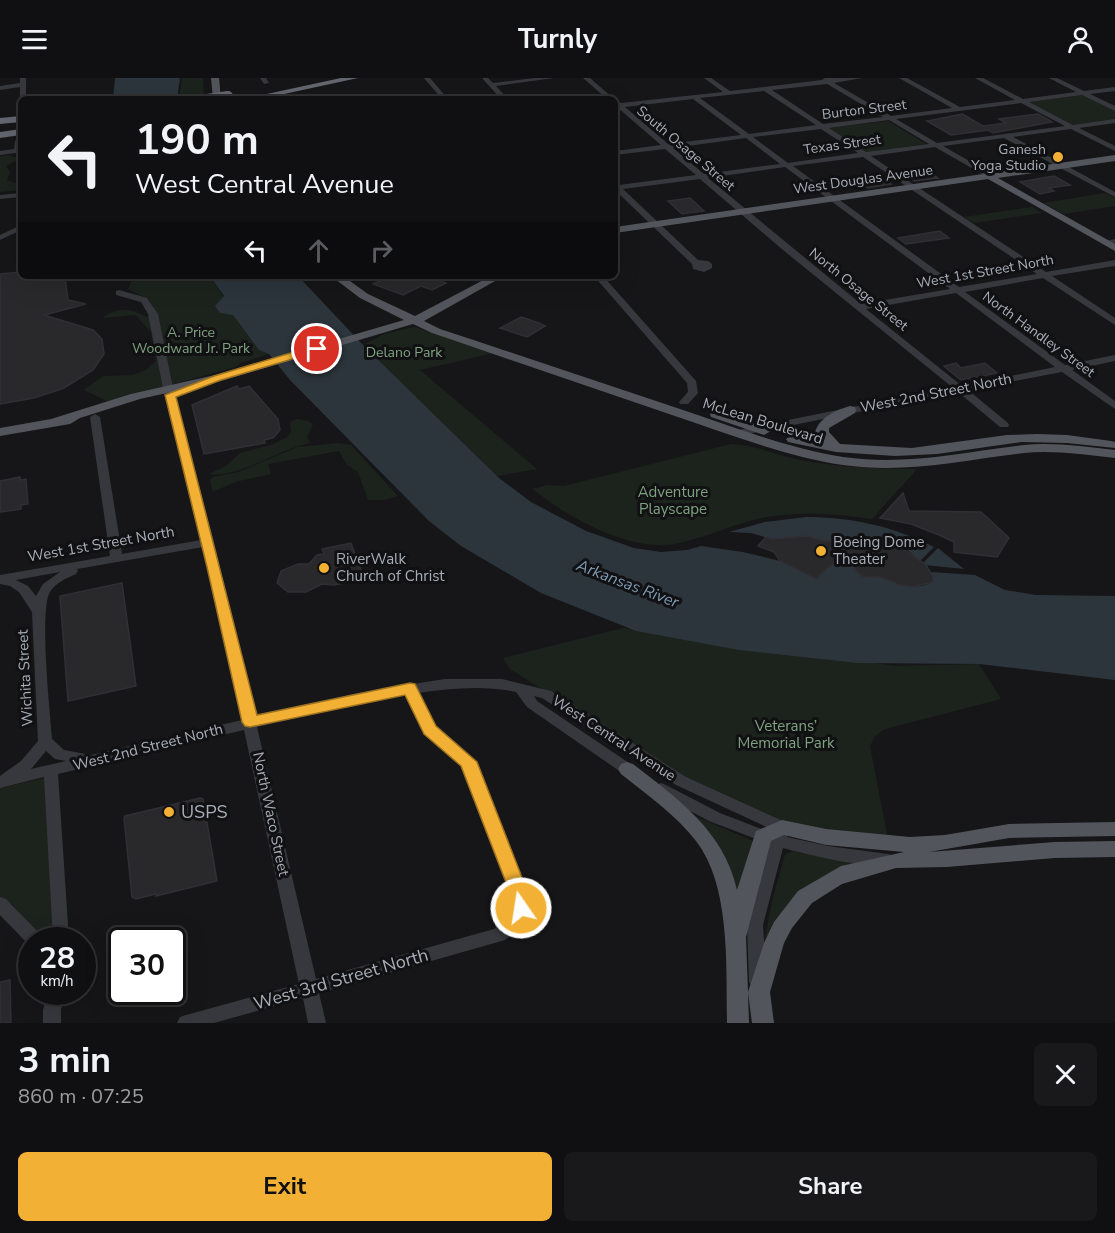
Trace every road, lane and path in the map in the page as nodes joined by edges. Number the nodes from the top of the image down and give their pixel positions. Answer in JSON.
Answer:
{"nodes":[{"id":1,"x":215,"y":78,"type":"edge"},
{"id":2,"x":332,"y":78,"type":"edge"},
{"id":3,"x":354,"y":78,"type":"edge"},
{"id":4,"x":427,"y":78,"type":"edge"},
{"id":5,"x":485,"y":78,"type":"edge"},
{"id":6,"x":551,"y":78,"type":"edge"},
{"id":7,"x":586,"y":78,"type":"edge"},
{"id":8,"x":707,"y":78,"type":"edge"},
{"id":9,"x":859,"y":78,"type":"edge"},
{"id":10,"x":902,"y":78,"type":"edge"},
{"id":11,"x":978,"y":78,"type":"edge"},
{"id":12,"x":1052,"y":78,"type":"edge"},
{"id":13,"x":829,"y":80,"type":"edge"},
{"id":14,"x":22,"y":82,"type":"edge"},
{"id":15,"x":491,"y":85,"type":"junction"},
{"id":16,"x":206,"y":87,"type":"dead end"},
{"id":17,"x":0,"y":88,"type":"edge"},
{"id":18,"x":766,"y":89,"type":"junction"},
{"id":19,"x":1115,"y":90,"type":"edge"},
{"id":20,"x":729,"y":93,"type":"junction"},
{"id":21,"x":1084,"y":93,"type":"junction"},
{"id":22,"x":207,"y":96,"type":"edge"},
{"id":23,"x":217,"y":96,"type":"edge"},
{"id":24,"x":228,"y":96,"type":"edge"},
{"id":25,"x":262,"y":96,"type":"edge"},
{"id":26,"x":442,"y":96,"type":"edge"},
{"id":27,"x":502,"y":96,"type":"edge"},
{"id":28,"x":607,"y":96,"type":"edge"},
{"id":29,"x":694,"y":97,"type":"junction"},
{"id":30,"x":1023,"y":101,"type":"junction"},
{"id":31,"x":618,"y":105,"type":"edge"},
{"id":32,"x":618,"y":107,"type":"edge"},
{"id":33,"x":959,"y":109,"type":"junction"},
{"id":34,"x":1115,"y":109,"type":"edge"},
{"id":35,"x":18,"y":118,"type":"edge"},
{"id":36,"x":892,"y":118,"type":"junction"},
{"id":37,"x":0,"y":121,"type":"edge"},
{"id":38,"x":1115,"y":121,"type":"edge"},
{"id":39,"x":18,"y":123,"type":"edge"},
{"id":40,"x":0,"y":126,"type":"edge"},
{"id":41,"x":822,"y":127,"type":"junction"},
{"id":42,"x":1072,"y":127,"type":"junction"},
{"id":43,"x":18,"y":130,"type":"edge"},
{"id":44,"x":0,"y":133,"type":"edge"},
{"id":45,"x":746,"y":136,"type":"junction"},
{"id":46,"x":1006,"y":136,"type":"junction"},
{"id":47,"x":936,"y":145,"type":"junction"},
{"id":48,"x":665,"y":146,"type":"junction"},
{"id":49,"x":1115,"y":149,"type":"edge"},
{"id":50,"x":0,"y":153,"type":"edge"},
{"id":51,"x":18,"y":153,"type":"edge"},
{"id":52,"x":618,"y":153,"type":"edge"},
{"id":53,"x":863,"y":154,"type":"junction"},
{"id":54,"x":1115,"y":158,"type":"edge"},
{"id":55,"x":784,"y":165,"type":"junction"},
{"id":56,"x":1062,"y":166,"type":"junction"},
{"id":57,"x":989,"y":176,"type":"junction"},
{"id":58,"x":701,"y":177,"type":"junction"},
{"id":59,"x":618,"y":187,"type":"edge"},
{"id":60,"x":912,"y":187,"type":"junction"},
{"id":61,"x":618,"y":189,"type":"edge"},
{"id":62,"x":18,"y":193,"type":"edge"},
{"id":63,"x":1115,"y":195,"type":"edge"},
{"id":64,"x":0,"y":196,"type":"edge"},
{"id":65,"x":830,"y":199,"type":"junction"},
{"id":66,"x":1028,"y":199,"type":"junction"},
{"id":67,"x":742,"y":211,"type":"junction"},
{"id":68,"x":655,"y":224,"type":"junction"},
{"id":69,"x":18,"y":229,"type":"edge"},
{"id":70,"x":618,"y":230,"type":"edge"},
{"id":71,"x":0,"y":238,"type":"edge"},
{"id":72,"x":1112,"y":244,"type":"edge"},
{"id":73,"x":1115,"y":255,"type":"edge"},
{"id":74,"x":696,"y":263,"type":"dead end"},
{"id":75,"x":1115,"y":264,"type":"edge"},
{"id":76,"x":1046,"y":276,"type":"junction"},
{"id":77,"x":340,"y":279,"type":"edge"},
{"id":78,"x":493,"y":279,"type":"edge"},
{"id":79,"x":601,"y":279,"type":"edge"},
{"id":80,"x":957,"y":291,"type":"junction"},
{"id":81,"x":119,"y":293,"type":"dead end"},
{"id":82,"x":860,"y":307,"type":"junction"},
{"id":83,"x":416,"y":320,"type":"junction"},
{"id":84,"x":1115,"y":322,"type":"edge"},
{"id":85,"x":1115,"y":358,"type":"edge"},
{"id":86,"x":1062,"y":368,"type":"junction"},
{"id":87,"x":958,"y":388,"type":"junction"},
{"id":88,"x":169,"y":392,"type":"junction"},
{"id":89,"x":684,"y":402,"type":"junction"},
{"id":90,"x":1115,"y":406,"type":"edge"},
{"id":91,"x":850,"y":410,"type":"junction"},
{"id":92,"x":95,"y":417,"type":"junction"},
{"id":93,"x":56,"y":422,"type":"junction"},
{"id":94,"x":1004,"y":425,"type":"dead end"},
{"id":95,"x":757,"y":428,"type":"junction"},
{"id":96,"x":0,"y":432,"type":"edge"},
{"id":97,"x":738,"y":433,"type":"junction"},
{"id":98,"x":1115,"y":445,"type":"edge"},
{"id":99,"x":836,"y":448,"type":"junction"},
{"id":100,"x":1115,"y":454,"type":"edge"},
{"id":101,"x":208,"y":542,"type":"junction"},
{"id":102,"x":117,"y":559,"type":"junction"},
{"id":103,"x":90,"y":563,"type":"junction"},
{"id":104,"x":0,"y":580,"type":"edge"},
{"id":105,"x":38,"y":614,"type":"junction"},
{"id":106,"x":410,"y":688,"type":"junction"},
{"id":107,"x":522,"y":690,"type":"junction"},
{"id":108,"x":297,"y":712,"type":"joint"},
{"id":109,"x":250,"y":722,"type":"junction"},
{"id":110,"x":45,"y":741,"type":"junction"},
{"id":111,"x":92,"y":759,"type":"junction"},
{"id":112,"x":627,"y":769,"type":"junction"},
{"id":113,"x":51,"y":772,"type":"junction"},
{"id":114,"x":0,"y":781,"type":"edge"},
{"id":115,"x":1115,"y":829,"type":"edge"},
{"id":116,"x":774,"y":835,"type":"junction"},
{"id":117,"x":1115,"y":849,"type":"edge"},
{"id":118,"x":895,"y":860,"type":"junction"},
{"id":119,"x":0,"y":904,"type":"edge"},
{"id":120,"x":22,"y":927,"type":"edge"},
{"id":121,"x":59,"y":927,"type":"edge"},
{"id":122,"x":736,"y":937,"type":"junction"},
{"id":123,"x":309,"y":988,"type":"junction"},
{"id":124,"x":759,"y":992,"type":"junction"},
{"id":125,"x":186,"y":1023,"type":"edge"},
{"id":126,"x":317,"y":1023,"type":"edge"},
{"id":127,"x":738,"y":1023,"type":"edge"},
{"id":128,"x":763,"y":1023,"type":"edge"}],
"edges":[{"from":1,"to":23,"type":"main road"},
{"from":2,"to":24,"type":"highway","bridge":true},
{"from":3,"to":25,"type":"highway"},
{"from":4,"to":26,"type":"street"},
{"from":5,"to":15,"type":"street"},
{"from":6,"to":15,"type":"street"},
{"from":7,"to":28,"type":"street"},
{"from":8,"to":20,"type":"street"},
{"from":9,"to":13,"type":"street"},
{"from":10,"to":33,"type":"street"},
{"from":11,"to":30,"type":"street"},
{"from":12,"to":21,"type":"street"},
{"from":13,"to":18,"type":"street"},
{"from":13,"to":36,"type":"street"},
{"from":14,"to":17,"type":"street"},
{"from":15,"to":27,"type":"street"},
{"from":16,"to":22,"type":"main road"},
{"from":18,"to":20,"type":"street"},
{"from":18,"to":41,"type":"street"},
{"from":19,"to":21,"type":"street","name":"Burton Street"},
{"from":20,"to":29,"type":"street"},
{"from":21,"to":30,"type":"street","name":"Burton Street"},
{"from":21,"to":34,"type":"street"},
{"from":29,"to":31,"type":"street"},
{"from":29,"to":45,"type":"street","name":"North Handley Street"},
{"from":30,"to":33,"type":"street","name":"Burton Street"},
{"from":30,"to":42,"type":"street"},
{"from":32,"to":48,"type":"street","name":"South Osage Street"},
{"from":33,"to":36,"type":"street","name":"Burton Street"},
{"from":35,"to":37,"type":"highway"},
{"from":36,"to":41,"type":"street","name":"Burton Street"},
{"from":36,"to":47,"type":"street"},
{"from":38,"to":42,"type":"street","name":"Texas Street"},
{"from":39,"to":40,"type":"highway"},
{"from":41,"to":45,"type":"street","name":"Burton Street"},
{"from":41,"to":53,"type":"street"},
{"from":42,"to":46,"type":"street","name":"Texas Street"},
{"from":42,"to":49,"type":"street"},
{"from":43,"to":44,"type":"highway"},
{"from":45,"to":48,"type":"street","name":"Burton Street"},
{"from":45,"to":55,"type":"street","name":"North Handley Street"},
{"from":46,"to":47,"type":"street","name":"Texas Street"},
{"from":46,"to":56,"type":"street"},
{"from":47,"to":53,"type":"street","name":"Texas Street"},
{"from":47,"to":57,"type":"street"},
{"from":48,"to":52,"type":"street","name":"Burton Street"},
{"from":48,"to":58,"type":"street","name":"South Osage Street"},
{"from":50,"to":51,"type":"street"},
{"from":53,"to":55,"type":"street","name":"Texas Street"},
{"from":53,"to":60,"type":"street"},
{"from":54,"to":56,"type":"main road","name":"West Douglas Avenue"},
{"from":55,"to":58,"type":"street","name":"Texas Street"},
{"from":55,"to":65,"type":"street","name":"North Handley Street"},
{"from":56,"to":57,"type":"main road","name":"West Douglas Avenue"},
{"from":56,"to":63,"type":"street"},
{"from":57,"to":60,"type":"main road","name":"West Douglas Avenue"},
{"from":57,"to":66,"type":"main road"},
{"from":58,"to":59,"type":"street","name":"Texas Street"},
{"from":58,"to":67,"type":"street","name":"South Osage Street"},
{"from":60,"to":65,"type":"main road","name":"West Douglas Avenue"},
{"from":60,"to":76,"type":"street"},
{"from":61,"to":68,"type":"street"},
{"from":62,"to":64,"type":"street"},
{"from":65,"to":67,"type":"main road","name":"West Douglas Avenue"},
{"from":65,"to":80,"type":"street","name":"North Handley Street"},
{"from":66,"to":72,"type":"main road"},
{"from":66,"to":73,"type":"main road"},
{"from":67,"to":68,"type":"main road","name":"West Douglas Avenue"},
{"from":67,"to":82,"type":"street","name":"North Osage Street"},
{"from":68,"to":70,"type":"main road","name":"West Douglas Avenue"},
{"from":68,"to":74,"type":"street"},
{"from":69,"to":71,"type":"street"},
{"from":75,"to":76,"type":"street","name":"West 1st Street North"},
{"from":76,"to":80,"type":"street","name":"West 1st Street North"},
{"from":76,"to":84,"type":"street"},
{"from":77,"to":83,"type":"main road","name":"McLean Boulevard"},
{"from":78,"to":83,"type":"main road"},
{"from":79,"to":89,"type":"street"},
{"from":80,"to":82,"type":"street","name":"West 1st Street North"},
{"from":80,"to":86,"type":"street","name":"North Handley Street"},
{"from":81,"to":88,"type":"street","name":"North Waco Street"},
{"from":82,"to":87,"type":"street","name":"North Osage Street"},
{"from":83,"to":88,"type":"main road"},
{"from":83,"to":89,"type":"main road","name":"McLean Boulevard"},
{"from":83,"to":97,"type":"main road","name":"McLean Boulevard"},
{"from":85,"to":86,"type":"street","name":"West 2nd Street North"},
{"from":86,"to":87,"type":"street","name":"West 2nd Street North"},
{"from":86,"to":90,"type":"street","name":"North Handley Street"},
{"from":87,"to":91,"type":"street","name":"West 2nd Street North"},
{"from":87,"to":94,"type":"street","name":"North Osage Street"},
{"from":88,"to":92,"type":"main road"},
{"from":88,"to":93,"type":"main road"},
{"from":88,"to":101,"type":"street","name":"North Waco Street"},
{"from":89,"to":95,"type":"main road","name":"McLean Boulevard"},
{"from":91,"to":95,"type":"street","name":"West 2nd Street North"},
{"from":91,"to":99,"type":"main road"},
{"from":92,"to":93,"type":"main road"},
{"from":92,"to":102,"type":"street"},
{"from":93,"to":96,"type":"main road"},
{"from":95,"to":97,"type":"street"},
{"from":95,"to":99,"type":"main road","name":"McLean Boulevard"},
{"from":97,"to":100,"type":"main road","name":"McLean Boulevard"},
{"from":98,"to":99,"type":"main road","name":"McLean Boulevard"},
{"from":101,"to":102,"type":"street","name":"West 1st Street North"},
{"from":101,"to":109,"type":"street","name":"North Waco Street"},
{"from":102,"to":103,"type":"street","name":"West 1st Street North"},
{"from":103,"to":104,"type":"street","name":"West 1st Street North"},
{"from":103,"to":105,"type":"street"},
{"from":104,"to":105,"type":"street"},
{"from":105,"to":110,"type":"street","name":"Wichita Street"},
{"from":106,"to":107,"type":"street","name":"West Central Avenue"},
{"from":106,"to":108,"type":"street","name":"West Central Avenue"},
{"from":106,"to":123,"type":"street","name":"West 3rd Street North"},
{"from":107,"to":112,"type":"street"},
{"from":107,"to":116,"type":"street","name":"West Central Avenue"},
{"from":108,"to":109,"type":"street","name":"West 2nd Street North"},
{"from":109,"to":111,"type":"street","name":"West 2nd Street North"},
{"from":109,"to":123,"type":"street","name":"North Waco Street"},
{"from":110,"to":111,"type":"street"},
{"from":110,"to":114,"type":"street"},
{"from":111,"to":113,"type":"street","name":"West 2nd Street North"},
{"from":112,"to":116,"type":"street"},
{"from":112,"to":122,"type":"main road"},
{"from":113,"to":114,"type":"street","name":"West 2nd Street North"},
{"from":113,"to":121,"type":"street"},
{"from":115,"to":116,"type":"main road","name":"West Central Avenue"},
{"from":116,"to":118,"type":"street","name":"West Central Avenue"},
{"from":116,"to":122,"type":"main road"},
{"from":116,"to":124,"type":"street","name":"West Central Avenue"},
{"from":117,"to":118,"type":"main road","name":"West Central Avenue"},
{"from":118,"to":124,"type":"main road","name":"West Central Avenue"},
{"from":119,"to":120,"type":"street"},
{"from":122,"to":127,"type":"main road"},
{"from":123,"to":125,"type":"street","name":"West 3rd Street North"},
{"from":123,"to":126,"type":"street","name":"North Waco Street"},
{"from":124,"to":128,"type":"main road","name":"West Central Avenue"}]}
